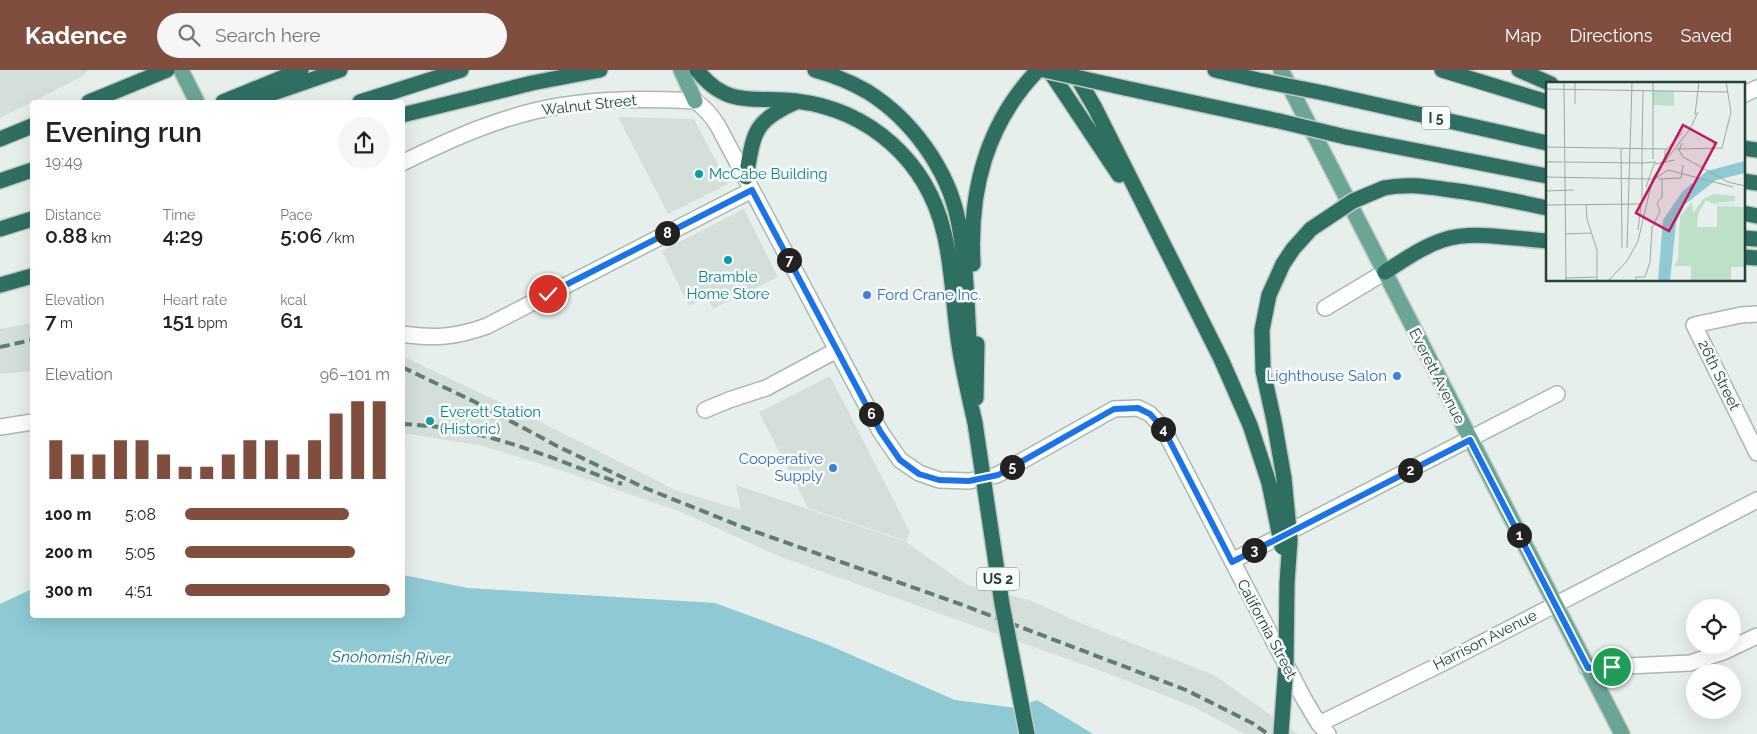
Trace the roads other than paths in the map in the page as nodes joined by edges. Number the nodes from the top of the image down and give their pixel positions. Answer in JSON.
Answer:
{"nodes":[{"id":1,"x":140,"y":70,"type":"edge"},
{"id":2,"x":167,"y":70,"type":"edge"},
{"id":3,"x":181,"y":70,"type":"edge"},
{"id":4,"x":301,"y":70,"type":"edge"},
{"id":5,"x":340,"y":70,"type":"edge"},
{"id":6,"x":461,"y":70,"type":"edge"},
{"id":7,"x":600,"y":70,"type":"edge"},
{"id":8,"x":681,"y":70,"type":"edge"},
{"id":9,"x":697,"y":70,"type":"edge"},
{"id":10,"x":815,"y":70,"type":"edge"},
{"id":11,"x":1038,"y":70,"type":"edge"},
{"id":12,"x":1044,"y":70,"type":"edge"},
{"id":13,"x":1049,"y":70,"type":"edge"},
{"id":14,"x":1072,"y":70,"type":"edge"},
{"id":15,"x":1215,"y":70,"type":"edge"},
{"id":16,"x":1282,"y":70,"type":"edge"},
{"id":17,"x":1442,"y":70,"type":"edge"},
{"id":18,"x":1519,"y":70,"type":"edge"},
{"id":19,"x":1546,"y":82,"type":"edge"},
{"id":20,"x":1757,"y":88,"type":"edge"},
{"id":21,"x":112,"y":93,"type":"junction"},
{"id":22,"x":1744,"y":94,"type":"edge"},
{"id":23,"x":95,"y":100,"type":"edge"},
{"id":24,"x":196,"y":100,"type":"edge"},
{"id":25,"x":229,"y":100,"type":"edge"},
{"id":26,"x":253,"y":100,"type":"edge"},
{"id":27,"x":366,"y":100,"type":"edge"},
{"id":28,"x":695,"y":101,"type":"junction"},
{"id":29,"x":798,"y":101,"type":"junction"},
{"id":30,"x":1546,"y":102,"type":"edge"},
{"id":31,"x":405,"y":114,"type":"edge"},
{"id":32,"x":30,"y":127,"type":"edge"},
{"id":33,"x":0,"y":139,"type":"edge"},
{"id":34,"x":1546,"y":143,"type":"edge"},
{"id":35,"x":1744,"y":148,"type":"edge"},
{"id":36,"x":1757,"y":150,"type":"edge"},
{"id":37,"x":405,"y":162,"type":"edge"},
{"id":38,"x":30,"y":171,"type":"edge"},
{"id":39,"x":1546,"y":176,"type":"edge"},
{"id":40,"x":1744,"y":181,"type":"edge"},
{"id":41,"x":0,"y":182,"type":"edge"},
{"id":42,"x":749,"y":183,"type":"junction"},
{"id":43,"x":1757,"y":183,"type":"edge"},
{"id":44,"x":1546,"y":208,"type":"edge"},
{"id":45,"x":1744,"y":214,"type":"edge"},
{"id":46,"x":1757,"y":216,"type":"edge"},
{"id":47,"x":30,"y":220,"type":"edge"},
{"id":48,"x":1155,"y":228,"type":"junction"},
{"id":49,"x":0,"y":229,"type":"edge"},
{"id":50,"x":1744,"y":238,"type":"edge"},
{"id":51,"x":1757,"y":239,"type":"edge"},
{"id":52,"x":1546,"y":241,"type":"edge"},
{"id":53,"x":1744,"y":257,"type":"edge"},
{"id":54,"x":1757,"y":258,"type":"edge"},
{"id":55,"x":1385,"y":272,"type":"junction"},
{"id":56,"x":30,"y":277,"type":"edge"},
{"id":57,"x":0,"y":285,"type":"edge"},
{"id":58,"x":1324,"y":308,"type":"dead end"},
{"id":59,"x":1757,"y":314,"type":"edge"},
{"id":60,"x":405,"y":334,"type":"edge"},
{"id":61,"x":837,"y":350,"type":"junction"},
{"id":62,"x":1557,"y":394,"type":"dead end"},
{"id":63,"x":705,"y":410,"type":"dead end"},
{"id":64,"x":30,"y":422,"type":"edge"},
{"id":65,"x":975,"y":423,"type":"junction"},
{"id":66,"x":0,"y":427,"type":"edge"},
{"id":67,"x":1470,"y":440,"type":"junction"},
{"id":68,"x":1757,"y":453,"type":"edge"},
{"id":69,"x":1757,"y":500,"type":"edge"},
{"id":70,"x":1232,"y":562,"type":"junction"},
{"id":71,"x":1287,"y":583,"type":"junction"},
{"id":72,"x":1555,"y":604,"type":"junction"},
{"id":73,"x":1757,"y":636,"type":"edge"},
{"id":74,"x":1588,"y":668,"type":"junction"},
{"id":75,"x":1324,"y":729,"type":"edge"},
{"id":76,"x":1027,"y":734,"type":"edge"},
{"id":77,"x":1281,"y":734,"type":"edge"},
{"id":78,"x":1622,"y":734,"type":"edge"}],
"edges":[{"from":1,"to":21,"type":"highway"},
{"from":2,"to":21,"type":"highway"},
{"from":3,"to":24,"type":"main road"},
{"from":4,"to":25,"type":"highway"},
{"from":5,"to":26,"type":"highway"},
{"from":6,"to":27,"type":"highway"},
{"from":7,"to":31,"type":"highway"},
{"from":8,"to":28,"type":"main road"},
{"from":9,"to":29,"type":"highway"},
{"from":10,"to":65,"type":"highway"},
{"from":11,"to":65,"type":"highway"},
{"from":12,"to":39,"type":"highway","number":"I 5","bridge":true},
{"from":13,"to":48,"type":"highway"},
{"from":14,"to":48,"type":"highway","bridge":true},
{"from":15,"to":34,"type":"highway","number":"I 5","bridge":true},
{"from":16,"to":55,"type":"main road","name":"Everett Avenue"},
{"from":17,"to":30,"type":"highway"},
{"from":18,"to":19,"type":"highway"},
{"from":20,"to":22,"type":"street"},
{"from":21,"to":23,"type":"highway"},
{"from":28,"to":37,"type":"street","name":"Walnut Street"},
{"from":28,"to":42,"type":"street"},
{"from":29,"to":42,"type":"highway"},
{"from":29,"to":65,"type":"highway"},
{"from":32,"to":33,"type":"highway"},
{"from":35,"to":36,"type":"highway"},
{"from":38,"to":41,"type":"highway"},
{"from":40,"to":43,"type":"highway"},
{"from":42,"to":60,"type":"street"},
{"from":42,"to":61,"type":"street"},
{"from":44,"to":71,"type":"highway","bridge":true},
{"from":45,"to":46,"type":"highway"},
{"from":47,"to":49,"type":"highway"},
{"from":48,"to":71,"type":"highway","bridge":true},
{"from":50,"to":51,"type":"highway"},
{"from":52,"to":55,"type":"highway"},
{"from":53,"to":54,"type":"highway"},
{"from":55,"to":58,"type":"street"},
{"from":55,"to":67,"type":"main road","name":"Everett Avenue"},
{"from":56,"to":57,"type":"highway"},
{"from":59,"to":68,"type":"street","name":"26th Street"},
{"from":61,"to":63,"type":"street"},
{"from":61,"to":70,"type":"street","name":"California Street"},
{"from":62,"to":67,"type":"street"},
{"from":64,"to":66,"type":"street"},
{"from":65,"to":76,"type":"highway","number":"US 2","bridge":true},
{"from":67,"to":70,"type":"street"},
{"from":67,"to":72,"type":"main road","name":"Everett Avenue"},
{"from":69,"to":72,"type":"street","name":"Harrison Avenue"},
{"from":70,"to":75,"type":"street","name":"California Street"},
{"from":71,"to":77,"type":"highway","bridge":true},
{"from":72,"to":74,"type":"main road","name":"Everett Avenue"},
{"from":72,"to":75,"type":"street","name":"Harrison Avenue"},
{"from":73,"to":74,"type":"street"},
{"from":74,"to":78,"type":"main road","name":"Everett Avenue"}]}
